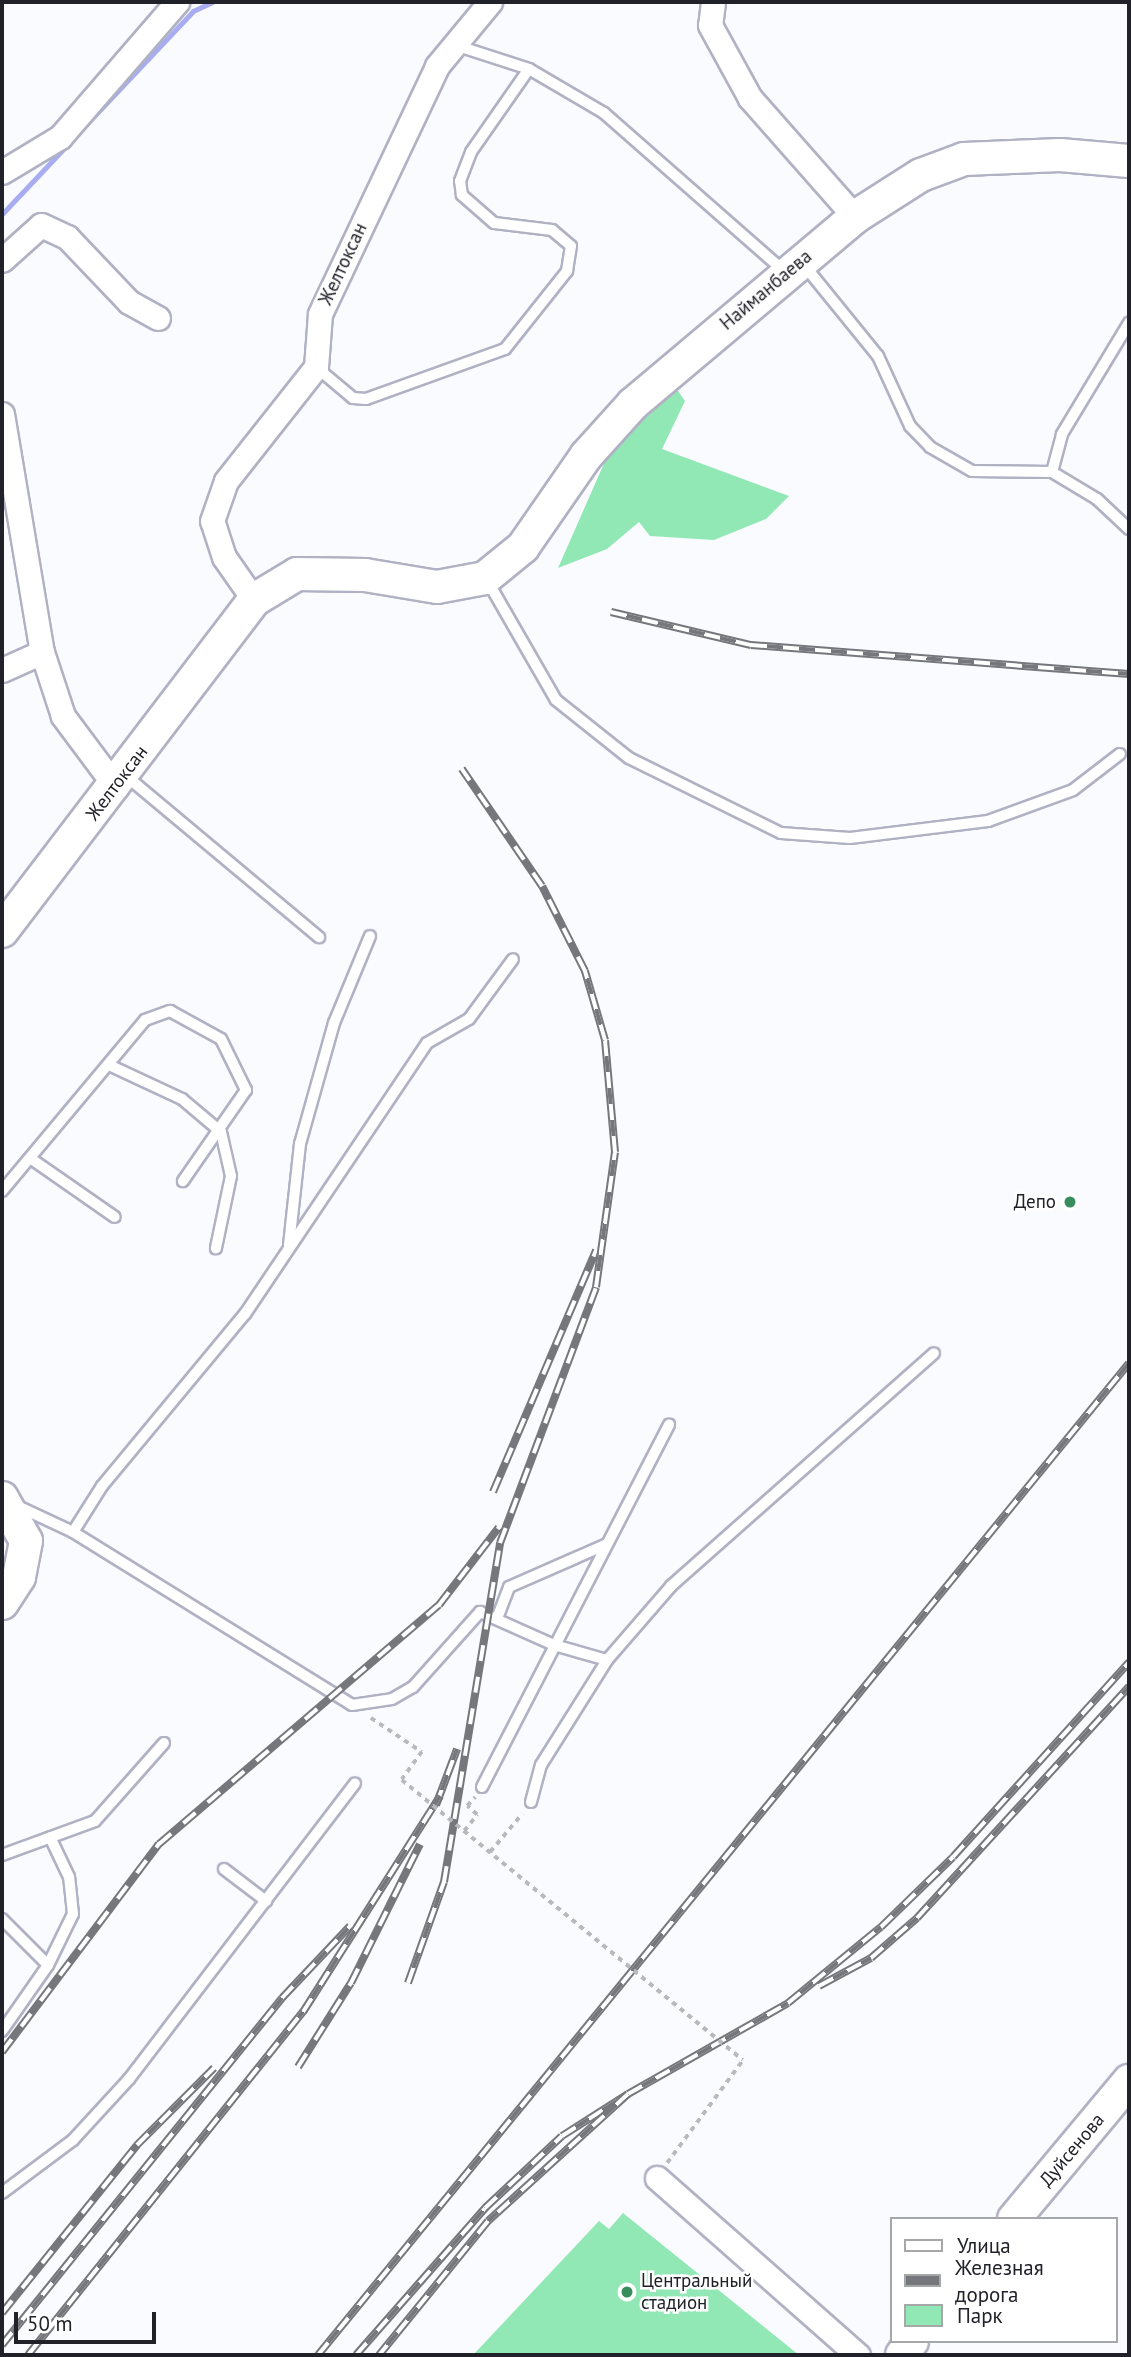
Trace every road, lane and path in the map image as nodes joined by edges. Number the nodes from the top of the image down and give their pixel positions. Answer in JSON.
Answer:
{"nodes":[{"id":1,"x":177,"y":2,"type":"edge"},
{"id":2,"x":490,"y":2,"type":"edge"},
{"id":3,"x":713,"y":2,"type":"edge"},
{"id":4,"x":454,"y":45,"type":"junction"},
{"id":5,"x":529,"y":69,"type":"junction"},
{"id":6,"x":1129,"y":161,"type":"edge"},
{"id":7,"x":2,"y":172,"type":"edge"},
{"id":8,"x":855,"y":217,"type":"junction"},
{"id":9,"x":2,"y":260,"type":"edge"},
{"id":10,"x":793,"y":266,"type":"junction"},
{"id":11,"x":158,"y":318,"type":"dead end"},
{"id":12,"x":1129,"y":323,"type":"edge"},
{"id":13,"x":316,"y":368,"type":"junction"},
{"id":14,"x":2,"y":414,"type":"edge"},
{"id":15,"x":1052,"y":472,"type":"junction"},
{"id":16,"x":1129,"y":529,"type":"edge"},
{"id":17,"x":485,"y":578,"type":"junction"},
{"id":18,"x":254,"y":600,"type":"junction"},
{"id":19,"x":42,"y":652,"type":"junction"},
{"id":20,"x":2,"y":670,"type":"edge"},
{"id":21,"x":1120,"y":754,"type":"dead end"},
{"id":22,"x":121,"y":781,"type":"junction"},
{"id":23,"x":2,"y":931,"type":"edge"},
{"id":24,"x":370,"y":936,"type":"dead end"},
{"id":25,"x":318,"y":937,"type":"dead end"},
{"id":26,"x":513,"y":958,"type":"dead end"},
{"id":27,"x":109,"y":1065,"type":"junction"},
{"id":28,"x":221,"y":1132,"type":"junction"},
{"id":29,"x":30,"y":1158,"type":"junction"},
{"id":30,"x":183,"y":1181,"type":"dead end"},
{"id":31,"x":2,"y":1191,"type":"edge"},
{"id":32,"x":115,"y":1217,"type":"dead end"},
{"id":33,"x":288,"y":1247,"type":"junction"},
{"id":34,"x":216,"y":1248,"type":"dead end"},
{"id":35,"x":934,"y":1353,"type":"dead end"},
{"id":36,"x":669,"y":1424,"type":"dead end"},
{"id":37,"x":5,"y":1500,"type":"edge"},
{"id":38,"x":73,"y":1532,"type":"junction"},
{"id":39,"x":607,"y":1544,"type":"junction"},
{"id":40,"x":2,"y":1602,"type":"edge"},
{"id":41,"x":498,"y":1616,"type":"junction"},
{"id":42,"x":554,"y":1646,"type":"junction"},
{"id":43,"x":607,"y":1660,"type":"junction"},
{"id":44,"x":352,"y":1705,"type":"junction"},
{"id":45,"x":164,"y":1743,"type":"dead end"},
{"id":46,"x":355,"y":1783,"type":"dead end"},
{"id":47,"x":482,"y":1787,"type":"joint"},
{"id":48,"x":531,"y":1802,"type":"joint"},
{"id":49,"x":464,"y":1831,"type":"junction"},
{"id":50,"x":50,"y":1837,"type":"junction"},
{"id":51,"x":490,"y":1852,"type":"junction"},
{"id":52,"x":2,"y":1855,"type":"edge"},
{"id":53,"x":224,"y":1869,"type":"dead end"},
{"id":54,"x":266,"y":1901,"type":"junction"},
{"id":55,"x":2,"y":1919,"type":"edge"},
{"id":56,"x":48,"y":1965,"type":"junction"},
{"id":57,"x":2,"y":2031,"type":"edge"},
{"id":58,"x":1129,"y":2081,"type":"edge"},
{"id":59,"x":657,"y":2178,"type":"joint"},
{"id":60,"x":2,"y":2193,"type":"edge"},
{"id":61,"x":1016,"y":2217,"type":"edge"},
{"id":62,"x":858,"y":2355,"type":"edge"}],
"edges":[{"from":1,"to":7,"type":"street"},
{"from":2,"to":4,"type":"street","name":"Желтоксан"},
{"from":3,"to":8,"type":"street"},
{"from":4,"to":5,"type":"lane"},
{"from":4,"to":13,"type":"street","name":"Желтоксан"},
{"from":5,"to":10,"type":"lane"},
{"from":5,"to":13,"type":"lane"},
{"from":6,"to":8,"type":"main road","name":"Найманбаева"},
{"from":8,"to":10,"type":"main road","name":"Найманбаева"},
{"from":9,"to":11,"type":"street"},
{"from":10,"to":15,"type":"lane"},
{"from":10,"to":17,"type":"main road","name":"Найманбаева"},
{"from":12,"to":15,"type":"lane"},
{"from":13,"to":18,"type":"street"},
{"from":14,"to":19,"type":"street"},
{"from":15,"to":16,"type":"lane"},
{"from":17,"to":18,"type":"main road","name":"Желтоксан"},
{"from":17,"to":21,"type":"lane"},
{"from":18,"to":22,"type":"main road","name":"Желтоксан"},
{"from":19,"to":20,"type":"street"},
{"from":19,"to":22,"type":"street"},
{"from":22,"to":23,"type":"main road","name":"Желтоксан"},
{"from":22,"to":25,"type":"lane"},
{"from":24,"to":33,"type":"lane"},
{"from":26,"to":33,"type":"lane"},
{"from":27,"to":28,"type":"lane"},
{"from":27,"to":28,"type":"lane"},
{"from":27,"to":29,"type":"lane"},
{"from":28,"to":30,"type":"lane"},
{"from":28,"to":34,"type":"lane"},
{"from":29,"to":31,"type":"lane"},
{"from":29,"to":32,"type":"lane"},
{"from":33,"to":38,"type":"lane"},
{"from":35,"to":43,"type":"lane"},
{"from":36,"to":39,"type":"lane"},
{"from":37,"to":38,"type":"lane"},
{"from":37,"to":40,"type":"main road"},
{"from":38,"to":44,"type":"lane"},
{"from":39,"to":41,"type":"lane"},
{"from":39,"to":42,"type":"lane"},
{"from":41,"to":42,"type":"lane"},
{"from":41,"to":44,"type":"lane"},
{"from":42,"to":43,"type":"lane"},
{"from":42,"to":47,"type":"lane"},
{"from":43,"to":48,"type":"lane"},
{"from":44,"to":49,"type":"path","bridge":true},
{"from":45,"to":50,"type":"lane"},
{"from":46,"to":54,"type":"lane"},
{"from":47,"to":49,"type":"path"},
{"from":48,"to":51,"type":"path"},
{"from":49,"to":51,"type":"path","bridge":true},
{"from":50,"to":52,"type":"lane"},
{"from":50,"to":56,"type":"lane"},
{"from":51,"to":59,"type":"path","bridge":true},
{"from":53,"to":54,"type":"lane"},
{"from":54,"to":60,"type":"lane"},
{"from":55,"to":56,"type":"lane"},
{"from":56,"to":57,"type":"lane"},
{"from":58,"to":61,"type":"main road","name":"Дуйсенова"},
{"from":59,"to":62,"type":"street"}]}
